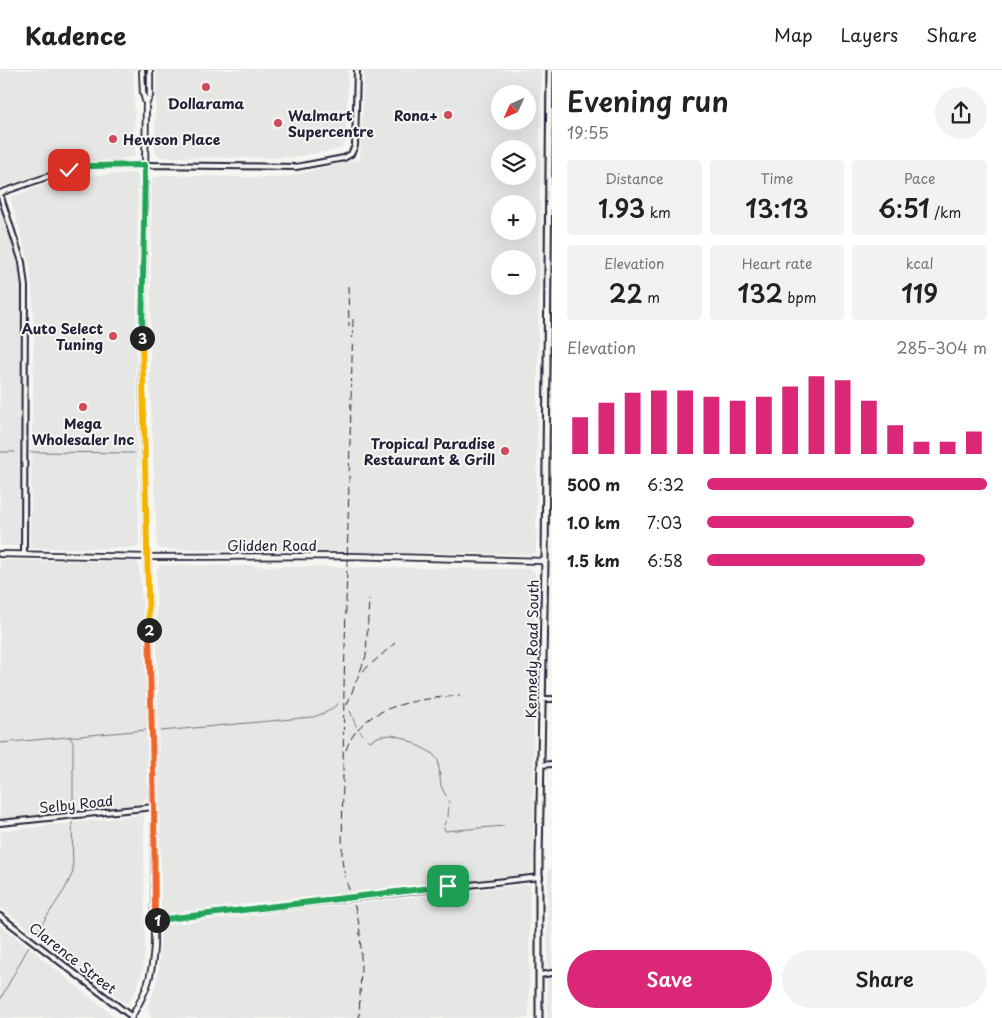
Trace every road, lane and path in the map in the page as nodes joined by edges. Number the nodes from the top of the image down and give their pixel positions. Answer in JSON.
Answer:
{"nodes":[{"id":1,"x":142,"y":70,"type":"edge"},
{"id":2,"x":150,"y":70,"type":"edge"},
{"id":3,"x":357,"y":70,"type":"edge"},
{"id":4,"x":550,"y":70,"type":"edge"},
{"id":5,"x":146,"y":104,"type":"junction"},
{"id":6,"x":145,"y":165,"type":"junction"},
{"id":7,"x":0,"y":193,"type":"edge"},
{"id":8,"x":550,"y":284,"type":"edge"},
{"id":9,"x":0,"y":554,"type":"edge"},
{"id":10,"x":24,"y":554,"type":"junction"},
{"id":11,"x":148,"y":557,"type":"junction"},
{"id":12,"x":545,"y":561,"type":"junction"},
{"id":13,"x":551,"y":562,"type":"edge"},
{"id":14,"x":542,"y":699,"type":"junction"},
{"id":15,"x":552,"y":699,"type":"edge"},
{"id":16,"x":552,"y":764,"type":"edge"},
{"id":17,"x":541,"y":765,"type":"junction"},
{"id":18,"x":154,"y":807,"type":"junction"},
{"id":19,"x":0,"y":823,"type":"edge"},
{"id":20,"x":540,"y":877,"type":"junction"},
{"id":21,"x":0,"y":916,"type":"edge"},
{"id":22,"x":155,"y":920,"type":"junction"},
{"id":23,"x":552,"y":974,"type":"edge"},
{"id":24,"x":540,"y":975,"type":"junction"},
{"id":25,"x":132,"y":1018,"type":"edge"},
{"id":26,"x":539,"y":1018,"type":"edge"}],
"edges":[{"from":1,"to":5,"type":"street"},
{"from":2,"to":5,"type":"street"},
{"from":3,"to":6,"type":"street"},
{"from":4,"to":8,"type":"main road","name":"Kennedy Road South"},
{"from":5,"to":6,"type":"street"},
{"from":6,"to":7,"type":"street"},
{"from":6,"to":11,"type":"street"},
{"from":7,"to":10,"type":"street"},
{"from":8,"to":12,"type":"main road","name":"Kennedy Road South"},
{"from":9,"to":10,"type":"street","name":"Glidden Road"},
{"from":10,"to":11,"type":"street","name":"Glidden Road"},
{"from":11,"to":12,"type":"street","name":"Glidden Road"},
{"from":11,"to":18,"type":"street"},
{"from":12,"to":13,"type":"street"},
{"from":12,"to":14,"type":"main road","name":"Kennedy Road South"},
{"from":14,"to":15,"type":"street"},
{"from":14,"to":17,"type":"main road","name":"Kennedy Road South"},
{"from":16,"to":17,"type":"street"},
{"from":17,"to":20,"type":"main road","name":"Kennedy Road South"},
{"from":18,"to":19,"type":"street","name":"Selby Road"},
{"from":18,"to":22,"type":"street"},
{"from":20,"to":22,"type":"street"},
{"from":20,"to":24,"type":"main road","name":"Kennedy Road South"},
{"from":21,"to":25,"type":"street","name":"Clarence Street"},
{"from":22,"to":25,"type":"street"},
{"from":23,"to":24,"type":"street"},
{"from":24,"to":26,"type":"main road","name":"Kennedy Road South"}]}
